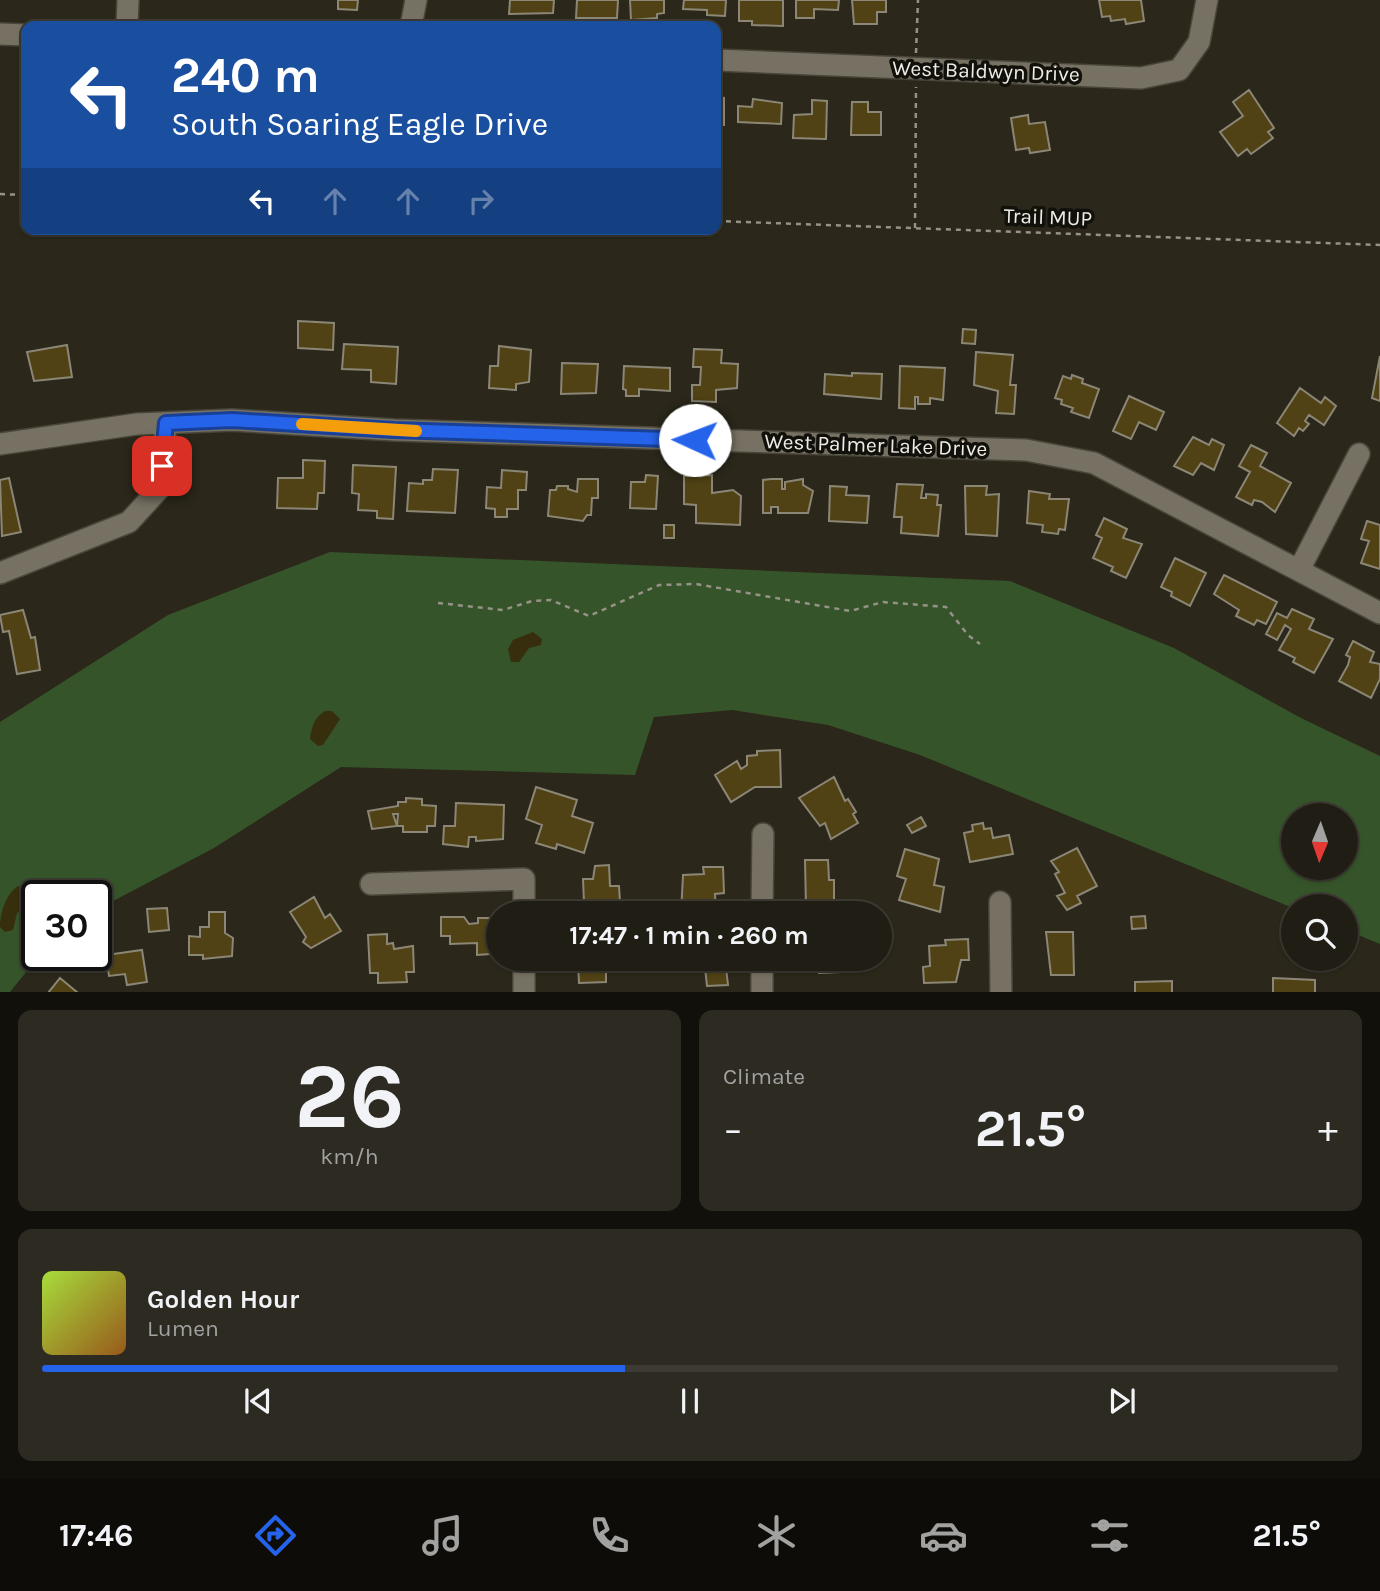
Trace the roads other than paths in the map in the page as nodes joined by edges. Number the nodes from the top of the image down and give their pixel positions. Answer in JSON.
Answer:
{"nodes":[{"id":1,"x":128,"y":0,"type":"edge"},
{"id":2,"x":416,"y":0,"type":"edge"},
{"id":3,"x":1206,"y":0,"type":"edge"},
{"id":4,"x":127,"y":21,"type":"edge"},
{"id":5,"x":412,"y":21,"type":"edge"},
{"id":6,"x":0,"y":34,"type":"edge"},
{"id":7,"x":21,"y":35,"type":"edge"},
{"id":8,"x":721,"y":60,"type":"edge"},
{"id":9,"x":166,"y":423,"type":"junction"},
{"id":10,"x":0,"y":444,"type":"edge"},
{"id":11,"x":1359,"y":454,"type":"dead end"},
{"id":12,"x":1299,"y":570,"type":"junction"},
{"id":13,"x":0,"y":573,"type":"edge"},
{"id":14,"x":1380,"y":613,"type":"edge"},
{"id":15,"x":763,"y":834,"type":"dead end"},
{"id":16,"x":371,"y":884,"type":"dead end"},
{"id":17,"x":524,"y":901,"type":"edge"},
{"id":18,"x":762,"y":901,"type":"edge"},
{"id":19,"x":1000,"y":902,"type":"dead end"},
{"id":20,"x":524,"y":971,"type":"edge"},
{"id":21,"x":762,"y":971,"type":"edge"},
{"id":22,"x":524,"y":992,"type":"edge"},
{"id":23,"x":762,"y":992,"type":"edge"},
{"id":24,"x":1001,"y":992,"type":"edge"}],
"edges":[{"from":1,"to":4,"type":"street"},
{"from":2,"to":5,"type":"street"},
{"from":3,"to":8,"type":"street","name":"West Baldwyn Drive"},
{"from":6,"to":7,"type":"street"},
{"from":9,"to":10,"type":"street","name":"West Palmer Lake Drive"},
{"from":9,"to":12,"type":"street","name":"West Palmer Lake Drive"},
{"from":9,"to":13,"type":"street"},
{"from":11,"to":12,"type":"street"},
{"from":12,"to":14,"type":"street","name":"West Palmer Lake Drive"},
{"from":15,"to":18,"type":"street"},
{"from":16,"to":17,"type":"street"},
{"from":19,"to":24,"type":"street"},
{"from":20,"to":22,"type":"street"},
{"from":21,"to":23,"type":"street"}]}
